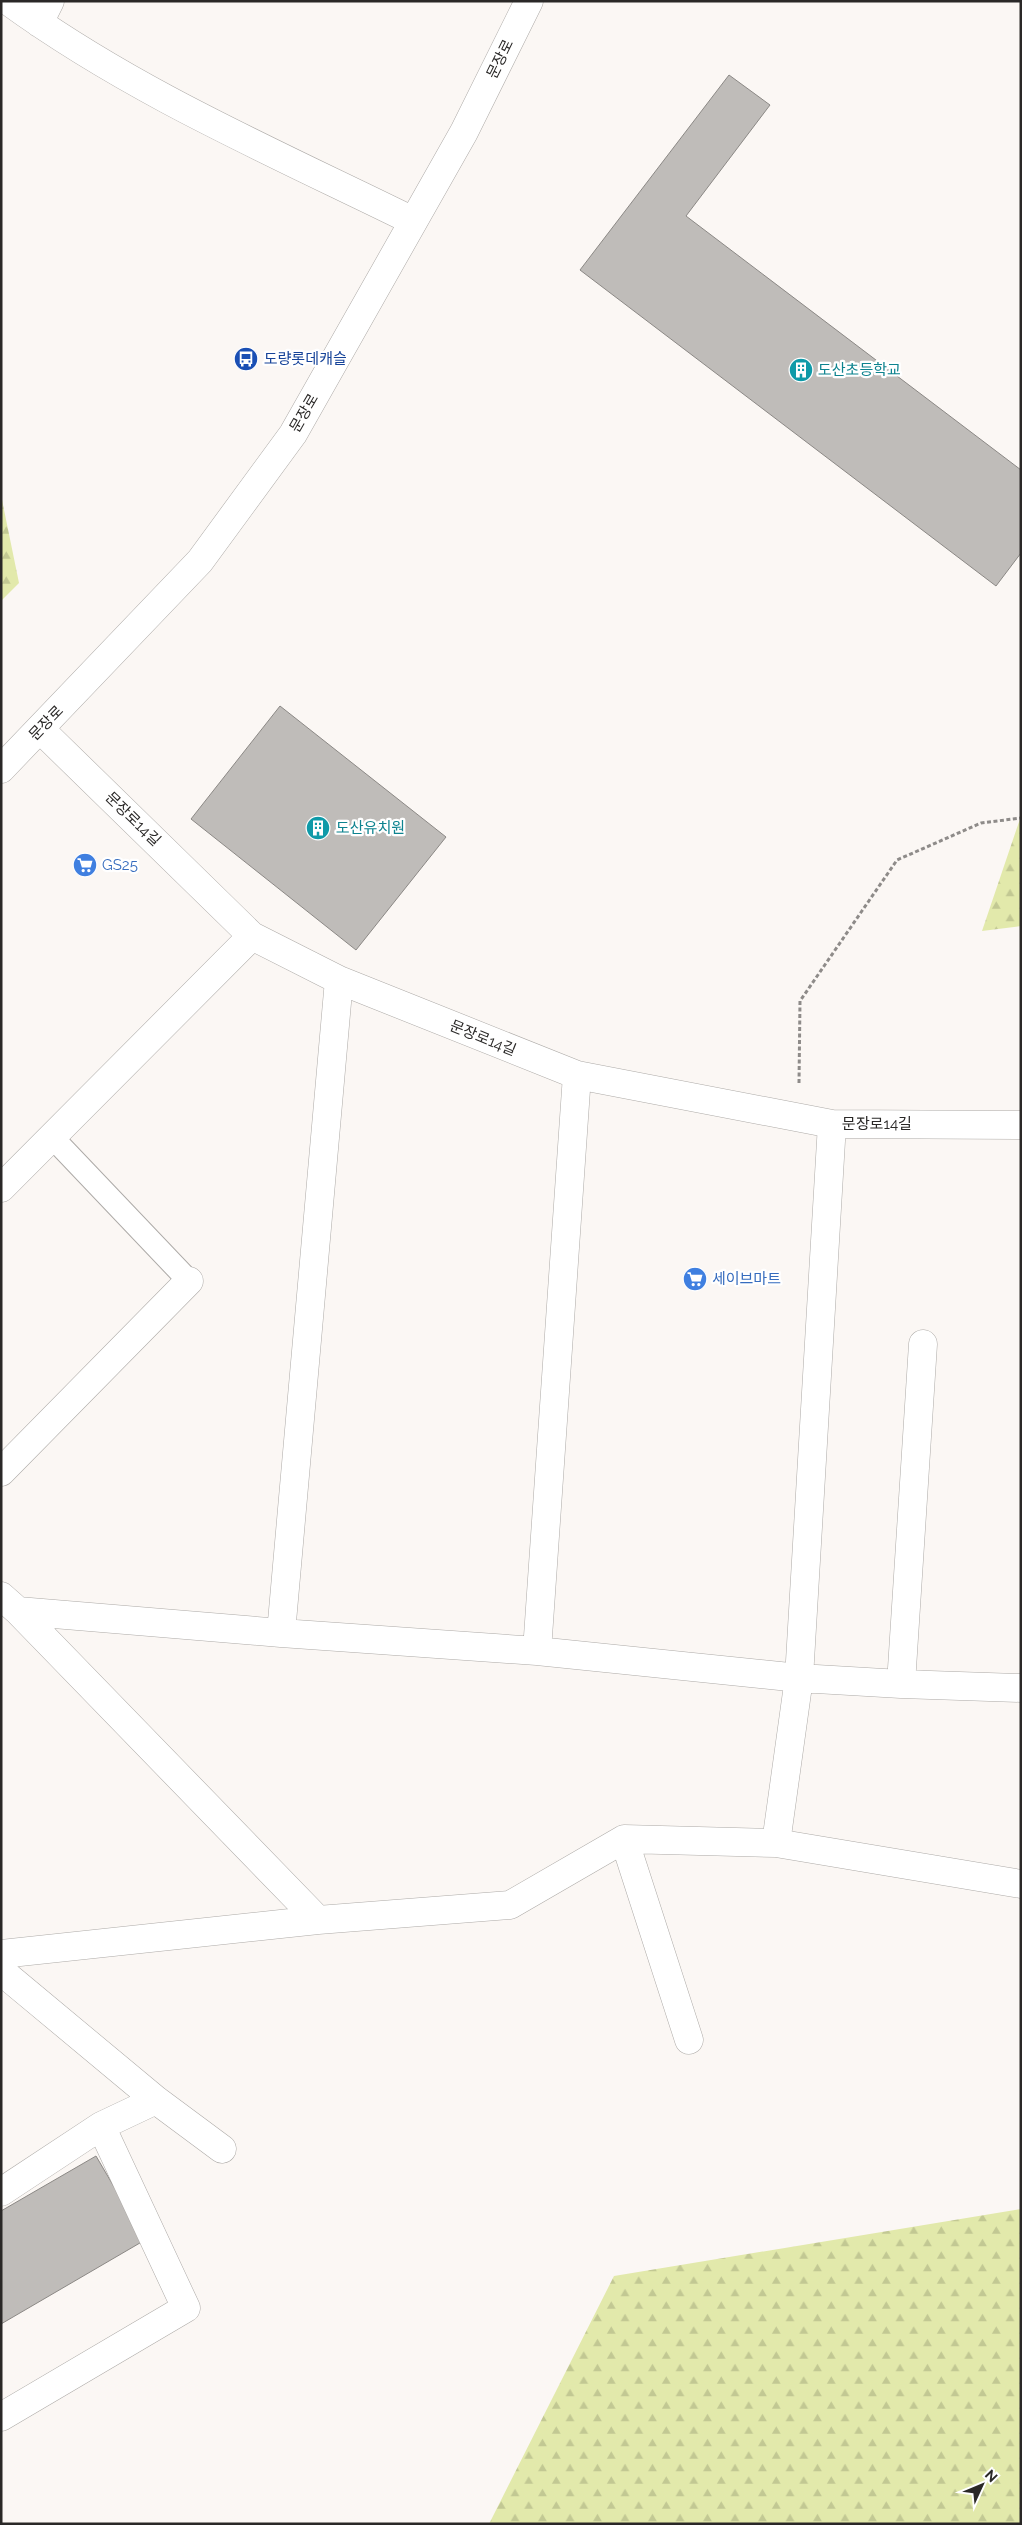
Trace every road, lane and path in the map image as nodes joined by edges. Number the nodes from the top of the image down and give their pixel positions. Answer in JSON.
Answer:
{"nodes":[{"id":1,"x":8,"y":1,"type":"edge"},
{"id":2,"x":528,"y":1,"type":"edge"},
{"id":3,"x":44,"y":12,"type":"edge"},
{"id":4,"x":413,"y":221,"type":"junction"},
{"id":5,"x":40,"y":729,"type":"junction"},
{"id":6,"x":1,"y":769,"type":"edge"},
{"id":7,"x":1021,"y":818,"type":"edge"},
{"id":8,"x":252,"y":936,"type":"junction"},
{"id":9,"x":339,"y":980,"type":"junction"},
{"id":10,"x":576,"y":1075,"type":"junction"},
{"id":11,"x":799,"y":1118,"type":"junction"},
{"id":12,"x":832,"y":1124,"type":"junction"},
{"id":13,"x":1021,"y":1125,"type":"edge"},
{"id":14,"x":52,"y":1137,"type":"junction"},
{"id":15,"x":1,"y":1188,"type":"edge"},
{"id":16,"x":189,"y":1281,"type":"joint"},
{"id":17,"x":923,"y":1344,"type":"dead end"},
{"id":18,"x":1,"y":1472,"type":"edge"},
{"id":19,"x":10,"y":1604,"type":"edge"},
{"id":20,"x":281,"y":1633,"type":"junction"},
{"id":21,"x":537,"y":1650,"type":"junction"},
{"id":22,"x":799,"y":1678,"type":"junction"},
{"id":23,"x":901,"y":1684,"type":"junction"},
{"id":24,"x":1021,"y":1688,"type":"edge"},
{"id":25,"x":624,"y":1839,"type":"junction"},
{"id":26,"x":776,"y":1843,"type":"junction"},
{"id":27,"x":1021,"y":1884,"type":"edge"},
{"id":28,"x":318,"y":1920,"type":"junction"},
{"id":29,"x":1,"y":1954,"type":"edge"},
{"id":30,"x":1,"y":1971,"type":"edge"},
{"id":31,"x":689,"y":2040,"type":"dead end"},
{"id":32,"x":156,"y":2100,"type":"junction"},
{"id":33,"x":102,"y":2126,"type":"junction"},
{"id":34,"x":222,"y":2149,"type":"dead end"},
{"id":35,"x":1,"y":2192,"type":"edge"},
{"id":36,"x":1,"y":2417,"type":"edge"}],
"edges":[{"from":1,"to":3,"type":"street"},
{"from":2,"to":4,"type":"street","name":"문장로"},
{"from":3,"to":4,"type":"street"},
{"from":4,"to":5,"type":"street","name":"문장로"},
{"from":5,"to":6,"type":"street","name":"문장로"},
{"from":5,"to":8,"type":"street","name":"문장로14길"},
{"from":7,"to":11,"type":"path"},
{"from":8,"to":9,"type":"street","name":"문장로14길"},
{"from":8,"to":14,"type":"street"},
{"from":9,"to":10,"type":"street","name":"문장로14길"},
{"from":9,"to":20,"type":"street"},
{"from":10,"to":11,"type":"street","name":"문장로14길"},
{"from":10,"to":21,"type":"street"},
{"from":11,"to":12,"type":"street","name":"문장로14길"},
{"from":12,"to":13,"type":"street","name":"문장로14길"},
{"from":12,"to":22,"type":"street"},
{"from":14,"to":15,"type":"street"},
{"from":14,"to":16,"type":"lane"},
{"from":16,"to":18,"type":"street"},
{"from":17,"to":23,"type":"street"},
{"from":19,"to":20,"type":"street"},
{"from":19,"to":28,"type":"street"},
{"from":20,"to":21,"type":"street"},
{"from":21,"to":22,"type":"street"},
{"from":22,"to":23,"type":"street"},
{"from":22,"to":26,"type":"street"},
{"from":23,"to":24,"type":"street"},
{"from":25,"to":26,"type":"street"},
{"from":25,"to":28,"type":"street"},
{"from":25,"to":31,"type":"street"},
{"from":26,"to":27,"type":"street"},
{"from":28,"to":29,"type":"street"},
{"from":30,"to":32,"type":"street"},
{"from":32,"to":33,"type":"street"},
{"from":32,"to":34,"type":"street"},
{"from":33,"to":35,"type":"street"},
{"from":33,"to":36,"type":"street"}]}
